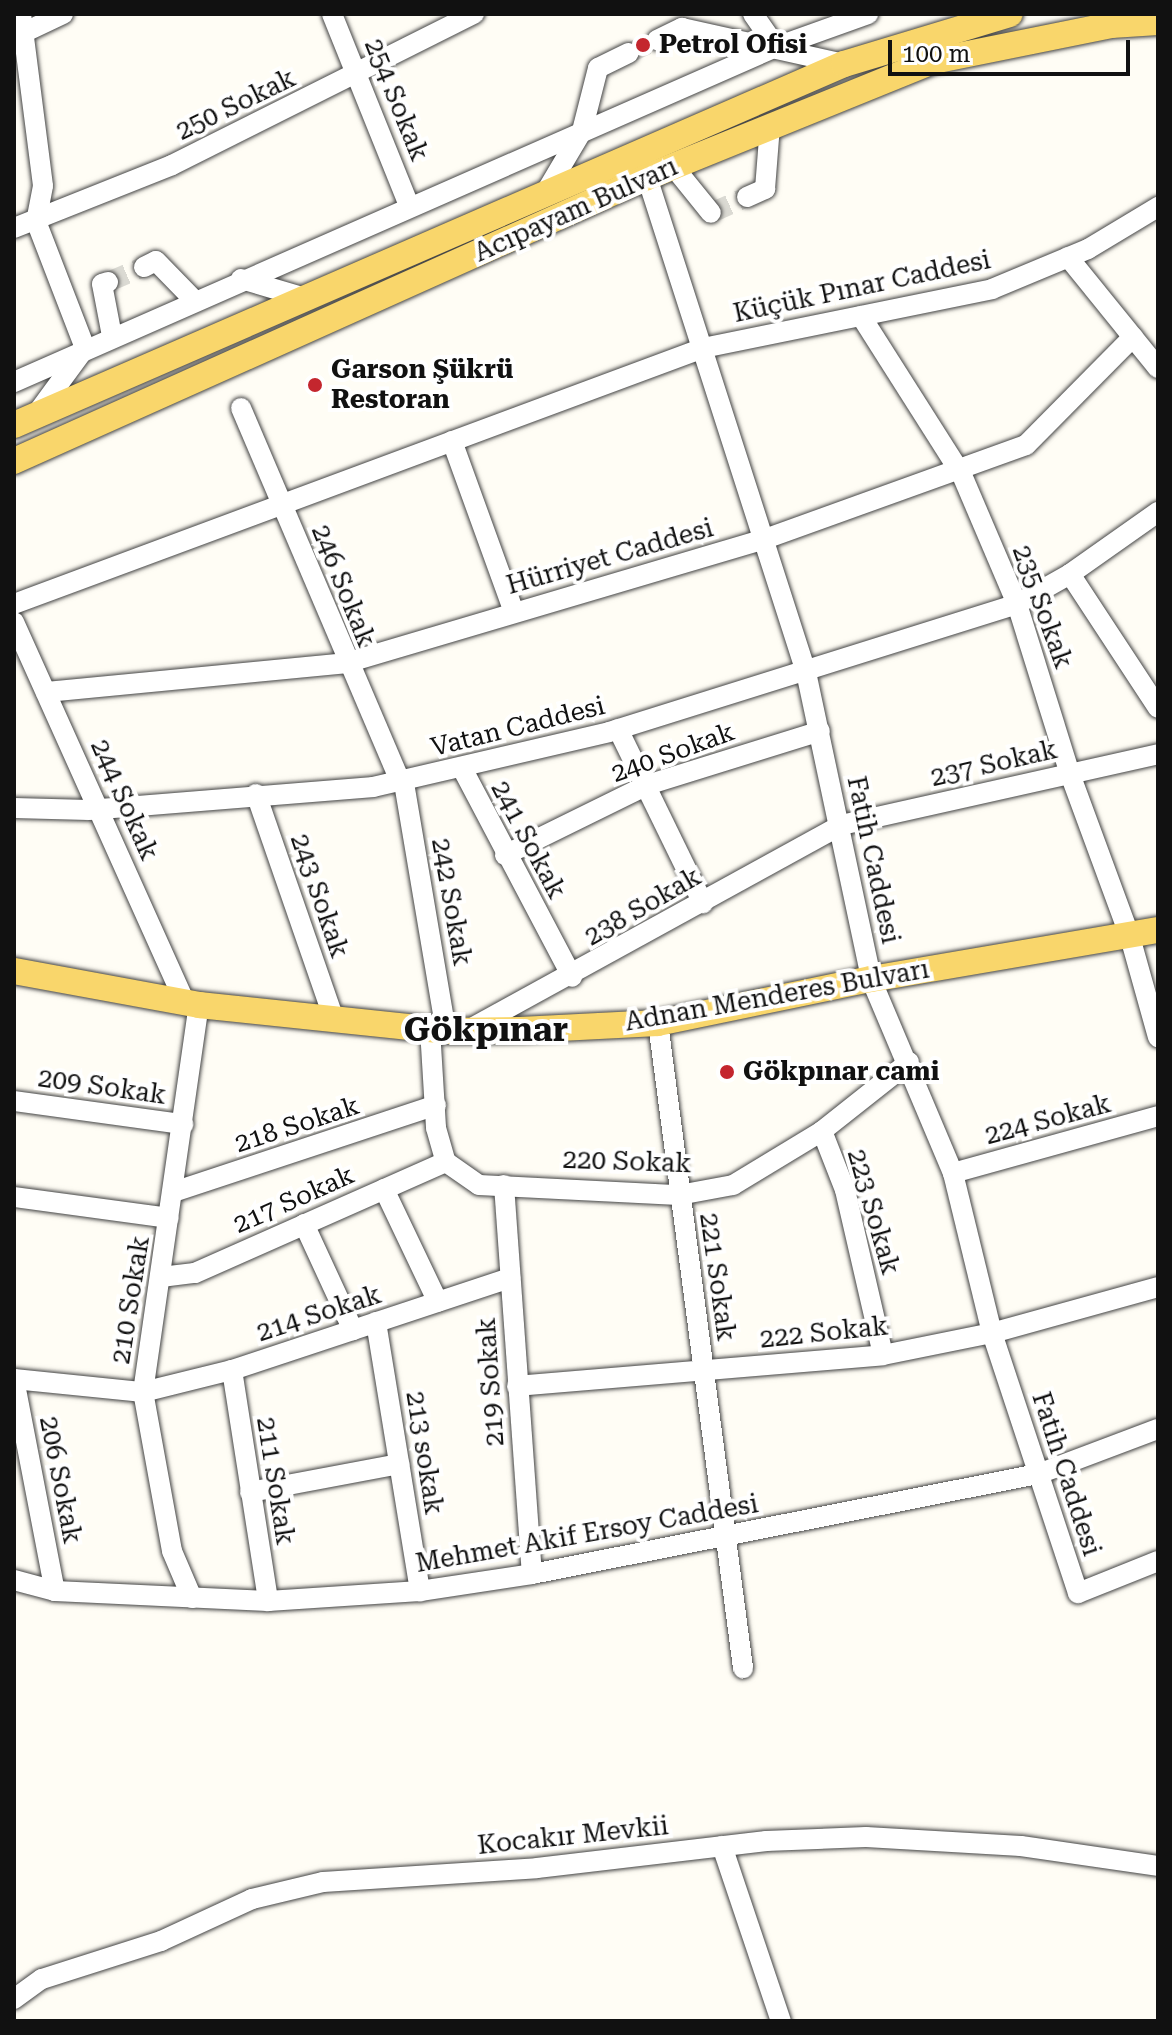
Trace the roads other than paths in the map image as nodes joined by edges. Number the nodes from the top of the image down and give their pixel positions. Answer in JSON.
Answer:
{"nodes":[{"id":1,"x":63,"y":14,"type":"edge"},
{"id":2,"x":332,"y":14,"type":"edge"},
{"id":3,"x":474,"y":14,"type":"edge"},
{"id":4,"x":753,"y":14,"type":"edge"},
{"id":5,"x":868,"y":14,"type":"edge"},
{"id":6,"x":1010,"y":14,"type":"edge"},
{"id":7,"x":20,"y":21,"type":"edge"},
{"id":8,"x":1158,"y":22,"type":"edge"},
{"id":9,"x":657,"y":40,"type":"tunnel mouth"},
{"id":10,"x":776,"y":47,"type":"junction"},
{"id":11,"x":629,"y":53,"type":"tunnel mouth"},
{"id":12,"x":844,"y":64,"type":"junction"},
{"id":13,"x":359,"y":75,"type":"junction"},
{"id":14,"x":770,"y":126,"type":"junction"},
{"id":15,"x":582,"y":131,"type":"junction"},
{"id":16,"x":673,"y":166,"type":"junction"},
{"id":17,"x":647,"y":177,"type":"junction"},
{"id":18,"x":544,"y":195,"type":"junction"},
{"id":19,"x":747,"y":197,"type":"tunnel mouth"},
{"id":20,"x":409,"y":206,"type":"junction"},
{"id":21,"x":1158,"y":207,"type":"edge"},
{"id":22,"x":711,"y":213,"type":"dead end"},
{"id":23,"x":36,"y":221,"type":"junction"},
{"id":24,"x":14,"y":228,"type":"edge"},
{"id":25,"x":1068,"y":257,"type":"junction"},
{"id":26,"x":144,"y":267,"type":"dead end"},
{"id":27,"x":241,"y":279,"type":"junction"},
{"id":28,"x":108,"y":282,"type":"dead end"},
{"id":29,"x":309,"y":299,"type":"junction"},
{"id":30,"x":194,"y":300,"type":"junction"},
{"id":31,"x":861,"y":316,"type":"junction"},
{"id":32,"x":112,"y":336,"type":"junction"},
{"id":33,"x":1133,"y":337,"type":"junction"},
{"id":34,"x":85,"y":348,"type":"junction"},
{"id":35,"x":703,"y":348,"type":"junction"},
{"id":36,"x":1158,"y":368,"type":"edge"},
{"id":37,"x":14,"y":382,"type":"edge"},
{"id":38,"x":241,"y":408,"type":"dead end"},
{"id":39,"x":25,"y":420,"type":"edge"},
{"id":40,"x":452,"y":441,"type":"junction"},
{"id":41,"x":14,"y":461,"type":"edge"},
{"id":42,"x":959,"y":470,"type":"junction"},
{"id":43,"x":281,"y":504,"type":"junction"},
{"id":44,"x":1158,"y":512,"type":"edge"},
{"id":45,"x":765,"y":539,"type":"junction"},
{"id":46,"x":1070,"y":574,"type":"junction"},
{"id":47,"x":14,"y":604,"type":"edge"},
{"id":48,"x":1017,"y":604,"type":"junction"},
{"id":49,"x":514,"y":612,"type":"junction"},
{"id":50,"x":14,"y":622,"type":"edge"},
{"id":51,"x":346,"y":663,"type":"junction"},
{"id":52,"x":806,"y":672,"type":"junction"},
{"id":53,"x":46,"y":692,"type":"junction"},
{"id":54,"x":1158,"y":708,"type":"edge"},
{"id":55,"x":618,"y":729,"type":"junction"},
{"id":56,"x":820,"y":731,"type":"junction"},
{"id":57,"x":1158,"y":754,"type":"edge"},
{"id":58,"x":462,"y":768,"type":"junction"},
{"id":59,"x":1070,"y":774,"type":"junction"},
{"id":60,"x":403,"y":783,"type":"junction"},
{"id":61,"x":647,"y":785,"type":"junction"},
{"id":62,"x":256,"y":794,"type":"junction"},
{"id":63,"x":14,"y":808,"type":"edge"},
{"id":64,"x":101,"y":809,"type":"junction"},
{"id":65,"x":841,"y":825,"type":"junction"},
{"id":66,"x":505,"y":855,"type":"junction"},
{"id":67,"x":703,"y":903,"type":"junction"},
{"id":68,"x":1158,"y":930,"type":"edge"},
{"id":69,"x":1130,"y":937,"type":"junction"},
{"id":70,"x":14,"y":971,"type":"edge"},
{"id":71,"x":572,"y":977,"type":"junction"},
{"id":72,"x":871,"y":979,"type":"junction"},
{"id":73,"x":191,"y":1002,"type":"junction"},
{"id":74,"x":333,"y":1016,"type":"junction"},
{"id":75,"x":658,"y":1023,"type":"junction"},
{"id":76,"x":448,"y":1030,"type":"junction"},
{"id":77,"x":1158,"y":1037,"type":"edge"},
{"id":78,"x":909,"y":1062,"type":"junction"},
{"id":79,"x":14,"y":1101,"type":"edge"},
{"id":80,"x":436,"y":1105,"type":"junction"},
{"id":81,"x":1158,"y":1116,"type":"edge"},
{"id":82,"x":183,"y":1124,"type":"junction"},
{"id":83,"x":822,"y":1131,"type":"junction"},
{"id":84,"x":446,"y":1162,"type":"junction"},
{"id":85,"x":953,"y":1173,"type":"junction"},
{"id":86,"x":504,"y":1185,"type":"junction"},
{"id":87,"x":384,"y":1189,"type":"junction"},
{"id":88,"x":173,"y":1192,"type":"junction"},
{"id":89,"x":679,"y":1195,"type":"junction"},
{"id":90,"x":14,"y":1197,"type":"edge"},
{"id":91,"x":169,"y":1218,"type":"junction"},
{"id":92,"x":304,"y":1224,"type":"junction"},
{"id":93,"x":161,"y":1277,"type":"junction"},
{"id":94,"x":510,"y":1278,"type":"junction"},
{"id":95,"x":1158,"y":1287,"type":"edge"},
{"id":96,"x":438,"y":1302,"type":"junction"},
{"id":97,"x":376,"y":1322,"type":"junction"},
{"id":98,"x":353,"y":1330,"type":"junction"},
{"id":99,"x":992,"y":1333,"type":"junction"},
{"id":100,"x":883,"y":1355,"type":"junction"},
{"id":101,"x":232,"y":1370,"type":"junction"},
{"id":102,"x":704,"y":1371,"type":"junction"},
{"id":103,"x":14,"y":1379,"type":"edge"},
{"id":104,"x":517,"y":1386,"type":"junction"},
{"id":105,"x":143,"y":1392,"type":"junction"},
{"id":106,"x":1158,"y":1429,"type":"edge"},
{"id":107,"x":399,"y":1464,"type":"junction"},
{"id":108,"x":1038,"y":1474,"type":"junction"},
{"id":109,"x":250,"y":1492,"type":"junction"},
{"id":110,"x":726,"y":1537,"type":"junction"},
{"id":111,"x":1158,"y":1561,"type":"edge"},
{"id":112,"x":532,"y":1574,"type":"junction"},
{"id":113,"x":14,"y":1580,"type":"edge"},
{"id":114,"x":55,"y":1591,"type":"junction"},
{"id":115,"x":420,"y":1591,"type":"junction"},
{"id":116,"x":192,"y":1598,"type":"junction"},
{"id":117,"x":268,"y":1601,"type":"junction"},
{"id":118,"x":743,"y":1668,"type":"dead end"},
{"id":119,"x":722,"y":1846,"type":"junction"},
{"id":120,"x":1158,"y":1866,"type":"edge"},
{"id":121,"x":14,"y":1999,"type":"edge"},
{"id":122,"x":781,"y":2021,"type":"edge"}],
"edges":[{"from":1,"to":7,"type":"street"},
{"from":2,"to":13,"type":"street","name":"254 Sokak"},
{"from":3,"to":13,"type":"street","name":"250 Sokak"},
{"from":4,"to":10,"type":"street"},
{"from":5,"to":10,"type":"street"},
{"from":6,"to":12,"type":"main road","name":"Acıpayam Bulvarı"},
{"from":7,"to":23,"type":"street"},
{"from":8,"to":14,"type":"main road","name":"Acıpayam Bulvarı"},
{"from":9,"to":10,"type":"street"},
{"from":10,"to":12,"type":"street"},
{"from":10,"to":15,"type":"street"},
{"from":11,"to":15,"type":"street"},
{"from":12,"to":18,"type":"main road","name":"Acıpayam Bulvarı"},
{"from":13,"to":20,"type":"street","name":"254 Sokak"},
{"from":13,"to":23,"type":"street","name":"250 Sokak"},
{"from":14,"to":16,"type":"main road","name":"Acıpayam Bulvarı"},
{"from":14,"to":19,"type":"street"},
{"from":15,"to":18,"type":"street"},
{"from":15,"to":20,"type":"street"},
{"from":16,"to":17,"type":"main road","name":"Acıpayam Bulvarı"},
{"from":16,"to":22,"type":"street"},
{"from":17,"to":35,"type":"street","name":"Fatih Caddesi"},
{"from":17,"to":41,"type":"main road","name":"Acıpayam Bulvarı"},
{"from":18,"to":29,"type":"main road","name":"Acıpayam Bulvarı"},
{"from":20,"to":27,"type":"street"},
{"from":21,"to":25,"type":"street","name":"Küçük Pınar Caddesi"},
{"from":23,"to":24,"type":"street","name":"250 Sokak"},
{"from":23,"to":34,"type":"street"},
{"from":25,"to":31,"type":"street","name":"Küçük Pınar Caddesi"},
{"from":25,"to":33,"type":"street"},
{"from":26,"to":30,"type":"street"},
{"from":27,"to":29,"type":"street"},
{"from":27,"to":30,"type":"street"},
{"from":28,"to":32,"type":"street"},
{"from":29,"to":39,"type":"main road","name":"Acıpayam Bulvarı"},
{"from":30,"to":32,"type":"street"},
{"from":31,"to":35,"type":"street","name":"Küçük Pınar Caddesi"},
{"from":31,"to":42,"type":"street","name":"235 Sokak"},
{"from":32,"to":34,"type":"street"},
{"from":33,"to":36,"type":"street"},
{"from":33,"to":42,"type":"street","name":"Hürriyet Caddesi"},
{"from":34,"to":37,"type":"street"},
{"from":34,"to":39,"type":"street"},
{"from":35,"to":40,"type":"street","name":"Küçük Pınar Caddesi"},
{"from":35,"to":45,"type":"street","name":"Fatih Caddesi"},
{"from":38,"to":43,"type":"street","name":"246 Sokak"},
{"from":40,"to":43,"type":"street","name":"Küçük Pınar Caddesi"},
{"from":40,"to":49,"type":"street"},
{"from":42,"to":45,"type":"street","name":"Hürriyet Caddesi"},
{"from":42,"to":48,"type":"street","name":"235 Sokak"},
{"from":43,"to":47,"type":"street","name":"Küçük Pınar Caddesi"},
{"from":43,"to":51,"type":"street","name":"246 Sokak"},
{"from":44,"to":46,"type":"street","name":"Vatan Caddesi"},
{"from":45,"to":49,"type":"street","name":"Hürriyet Caddesi"},
{"from":45,"to":52,"type":"street","name":"Fatih Caddesi"},
{"from":46,"to":48,"type":"street","name":"Vatan Caddesi"},
{"from":46,"to":54,"type":"street"},
{"from":48,"to":52,"type":"street","name":"Vatan Caddesi"},
{"from":48,"to":59,"type":"street","name":"235 Sokak"},
{"from":49,"to":51,"type":"street","name":"Hürriyet Caddesi"},
{"from":50,"to":53,"type":"street","name":"244 Sokak"},
{"from":51,"to":53,"type":"street","name":"Hürriyet Caddesi"},
{"from":51,"to":60,"type":"street","name":"246 Sokak"},
{"from":52,"to":55,"type":"street","name":"Vatan Caddesi"},
{"from":52,"to":56,"type":"street","name":"Fatih Caddesi"},
{"from":53,"to":64,"type":"street","name":"244 Sokak"},
{"from":55,"to":58,"type":"street","name":"Vatan Caddesi"},
{"from":55,"to":61,"type":"street"},
{"from":56,"to":61,"type":"street","name":"240 Sokak"},
{"from":56,"to":65,"type":"street","name":"Fatih Caddesi"},
{"from":57,"to":59,"type":"street","name":"237 Sokak"},
{"from":58,"to":60,"type":"street","name":"Vatan Caddesi"},
{"from":58,"to":66,"type":"street","name":"241 Sokak"},
{"from":59,"to":65,"type":"street","name":"237 Sokak"},
{"from":59,"to":69,"type":"street","name":"235 Sokak"},
{"from":60,"to":62,"type":"street","name":"Vatan Caddesi"},
{"from":60,"to":76,"type":"street","name":"242 Sokak"},
{"from":61,"to":66,"type":"street","name":"240 Sokak"},
{"from":61,"to":67,"type":"street"},
{"from":62,"to":64,"type":"street","name":"Vatan Caddesi"},
{"from":62,"to":74,"type":"street","name":"243 Sokak"},
{"from":63,"to":64,"type":"street","name":"Vatan Caddesi"},
{"from":64,"to":73,"type":"street","name":"244 Sokak"},
{"from":65,"to":67,"type":"street","name":"238 Sokak"},
{"from":65,"to":72,"type":"street","name":"Fatih Caddesi"},
{"from":66,"to":71,"type":"street","name":"241 Sokak"},
{"from":67,"to":71,"type":"street","name":"238 Sokak"},
{"from":68,"to":69,"type":"main road","name":"Adnan Menderes Bulvarı"},
{"from":69,"to":72,"type":"main road","name":"Adnan Menderes Bulvarı"},
{"from":69,"to":77,"type":"street","name":"235 Sokak"},
{"from":70,"to":73,"type":"main road","name":"Adnan Menderes Bulvarı"},
{"from":71,"to":76,"type":"street","name":"238 Sokak"},
{"from":72,"to":75,"type":"main road","name":"Adnan Menderes Bulvarı"},
{"from":72,"to":78,"type":"street","name":"Fatih Caddesi"},
{"from":73,"to":74,"type":"main road","name":"Adnan Menderes Bulvarı"},
{"from":73,"to":82,"type":"street","name":"210 Sokak"},
{"from":74,"to":76,"type":"main road","name":"Adnan Menderes Bulvarı"},
{"from":75,"to":76,"type":"main road","name":"Adnan Menderes Bulvarı"},
{"from":75,"to":89,"type":"street","name":"221 Sokak"},
{"from":76,"to":80,"type":"street"},
{"from":78,"to":83,"type":"street","name":"220 Sokak"},
{"from":78,"to":85,"type":"street","name":"Fatih Caddesi"},
{"from":79,"to":82,"type":"street","name":"209 Sokak"},
{"from":80,"to":84,"type":"street"},
{"from":80,"to":88,"type":"street","name":"218 Sokak"},
{"from":81,"to":85,"type":"street","name":"224 Sokak"},
{"from":82,"to":88,"type":"street","name":"210 Sokak"},
{"from":83,"to":89,"type":"street","name":"220 Sokak"},
{"from":83,"to":100,"type":"street","name":"223 Sokak"},
{"from":84,"to":86,"type":"street","name":"220 Sokak"},
{"from":84,"to":87,"type":"street","name":"217 Sokak"},
{"from":85,"to":99,"type":"street","name":"Fatih Caddesi"},
{"from":86,"to":89,"type":"street","name":"220 Sokak"},
{"from":86,"to":94,"type":"street","name":"219 Sokak"},
{"from":87,"to":92,"type":"street","name":"217 Sokak"},
{"from":87,"to":96,"type":"street"},
{"from":88,"to":91,"type":"street","name":"210 Sokak"},
{"from":89,"to":102,"type":"street","name":"221 Sokak"},
{"from":90,"to":91,"type":"street"},
{"from":91,"to":93,"type":"street","name":"210 Sokak"},
{"from":92,"to":93,"type":"street","name":"217 Sokak"},
{"from":92,"to":98,"type":"street"},
{"from":93,"to":105,"type":"street","name":"210 Sokak"},
{"from":94,"to":96,"type":"street","name":"214 Sokak"},
{"from":94,"to":104,"type":"street","name":"219 Sokak"},
{"from":95,"to":99,"type":"street","name":"222 Sokak"},
{"from":96,"to":97,"type":"street","name":"214 Sokak"},
{"from":97,"to":98,"type":"street","name":"214 Sokak"},
{"from":97,"to":107,"type":"street","name":"213 sokak"},
{"from":98,"to":101,"type":"street","name":"214 Sokak"},
{"from":99,"to":100,"type":"street","name":"222 Sokak"},
{"from":99,"to":108,"type":"street","name":"Fatih Caddesi"},
{"from":100,"to":102,"type":"street","name":"222 Sokak"},
{"from":101,"to":105,"type":"street","name":"214 Sokak"},
{"from":101,"to":109,"type":"street","name":"211 Sokak"},
{"from":102,"to":104,"type":"street","name":"222 Sokak"},
{"from":102,"to":110,"type":"street","name":"221 Sokak"},
{"from":103,"to":105,"type":"street","name":"214 Sokak"},
{"from":103,"to":114,"type":"street","name":"206 Sokak"},
{"from":104,"to":112,"type":"street","name":"219 Sokak"},
{"from":105,"to":116,"type":"street","name":"210 Sokak"},
{"from":106,"to":108,"type":"street","name":"Mehmet Akif Ersoy Caddesi"},
{"from":107,"to":109,"type":"street"},
{"from":107,"to":115,"type":"street","name":"213 sokak"},
{"from":108,"to":110,"type":"street","name":"Mehmet Akif Ersoy Caddesi"},
{"from":108,"to":111,"type":"street","name":"Fatih Caddesi"},
{"from":109,"to":117,"type":"street","name":"211 Sokak"},
{"from":110,"to":112,"type":"street","name":"Mehmet Akif Ersoy Caddesi"},
{"from":110,"to":118,"type":"street","name":"221 Sokak"},
{"from":112,"to":115,"type":"street","name":"Mehmet Akif Ersoy Caddesi"},
{"from":113,"to":114,"type":"street","name":"Mehmet Akif Ersoy Caddesi"},
{"from":114,"to":116,"type":"street","name":"Mehmet Akif Ersoy Caddesi"},
{"from":115,"to":117,"type":"street","name":"Mehmet Akif Ersoy Caddesi"},
{"from":116,"to":117,"type":"street","name":"Mehmet Akif Ersoy Caddesi"},
{"from":119,"to":120,"type":"street","name":"Kocakır Mevkii"},
{"from":119,"to":121,"type":"street","name":"Kocakır Mevkii"},
{"from":119,"to":122,"type":"street"}]}
